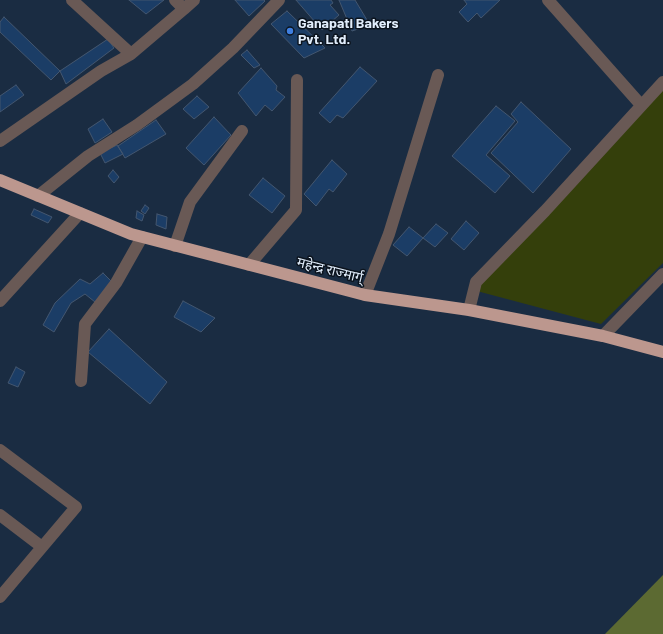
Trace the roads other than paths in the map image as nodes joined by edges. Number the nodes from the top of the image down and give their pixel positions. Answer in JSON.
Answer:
{"nodes":[{"id":1,"x":72,"y":0,"type":"edge"},
{"id":2,"x":175,"y":0,"type":"edge"},
{"id":3,"x":194,"y":0,"type":"edge"},
{"id":4,"x":280,"y":0,"type":"edge"},
{"id":5,"x":548,"y":0,"type":"edge"},
{"id":6,"x":184,"y":9,"type":"junction"},
{"id":7,"x":131,"y":54,"type":"junction"},
{"id":8,"x":438,"y":75,"type":"dead end"},
{"id":9,"x":297,"y":80,"type":"dead end"},
{"id":10,"x":663,"y":82,"type":"edge"},
{"id":11,"x":641,"y":105,"type":"junction"},
{"id":12,"x":242,"y":131,"type":"dead end"},
{"id":13,"x":0,"y":141,"type":"edge"},
{"id":14,"x":0,"y":180,"type":"edge"},
{"id":15,"x":38,"y":196,"type":"junction"},
{"id":16,"x":80,"y":213,"type":"junction"},
{"id":17,"x":142,"y":237,"type":"junction"},
{"id":18,"x":175,"y":246,"type":"junction"},
{"id":19,"x":249,"y":265,"type":"junction"},
{"id":20,"x":663,"y":274,"type":"edge"},
{"id":21,"x":365,"y":295,"type":"junction"},
{"id":22,"x":0,"y":301,"type":"edge"},
{"id":23,"x":469,"y":310,"type":"junction"},
{"id":24,"x":603,"y":336,"type":"junction"},
{"id":25,"x":663,"y":352,"type":"edge"},
{"id":26,"x":81,"y":381,"type":"dead end"},
{"id":27,"x":0,"y":450,"type":"edge"},
{"id":28,"x":0,"y":515,"type":"edge"},
{"id":29,"x":42,"y":547,"type":"junction"},
{"id":30,"x":0,"y":596,"type":"edge"}],
"edges":[{"from":1,"to":7,"type":"street"},
{"from":2,"to":6,"type":"street"},
{"from":3,"to":6,"type":"street"},
{"from":4,"to":15,"type":"street"},
{"from":5,"to":11,"type":"street"},
{"from":6,"to":7,"type":"street"},
{"from":7,"to":13,"type":"street"},
{"from":8,"to":21,"type":"street"},
{"from":9,"to":19,"type":"street"},
{"from":10,"to":11,"type":"street"},
{"from":11,"to":23,"type":"street"},
{"from":12,"to":18,"type":"street"},
{"from":14,"to":15,"type":"highway","name":"महेन्द्र राज्मार्ग्"},
{"from":15,"to":16,"type":"highway","name":"महेन्द्र राज्मार्ग्"},
{"from":16,"to":17,"type":"highway","name":"महेन्द्र राज्मार्ग्"},
{"from":16,"to":22,"type":"street"},
{"from":17,"to":18,"type":"highway","name":"महेन्द्र राज्मार्ग्"},
{"from":17,"to":26,"type":"street"},
{"from":18,"to":19,"type":"highway","name":"महेन्द्र राज्मार्ग्"},
{"from":19,"to":21,"type":"highway","name":"महेन्द्र राज्मार्ग्"},
{"from":20,"to":24,"type":"street"},
{"from":21,"to":23,"type":"highway","name":"महेन्द्र राज्मार्ग्"},
{"from":23,"to":24,"type":"highway","name":"महेन्द्र राज्मार्ग्"},
{"from":24,"to":25,"type":"highway","name":"महेन्द्र राज्मार्ग्"},
{"from":27,"to":29,"type":"street"},
{"from":28,"to":29,"type":"street"},
{"from":29,"to":30,"type":"street"}]}
